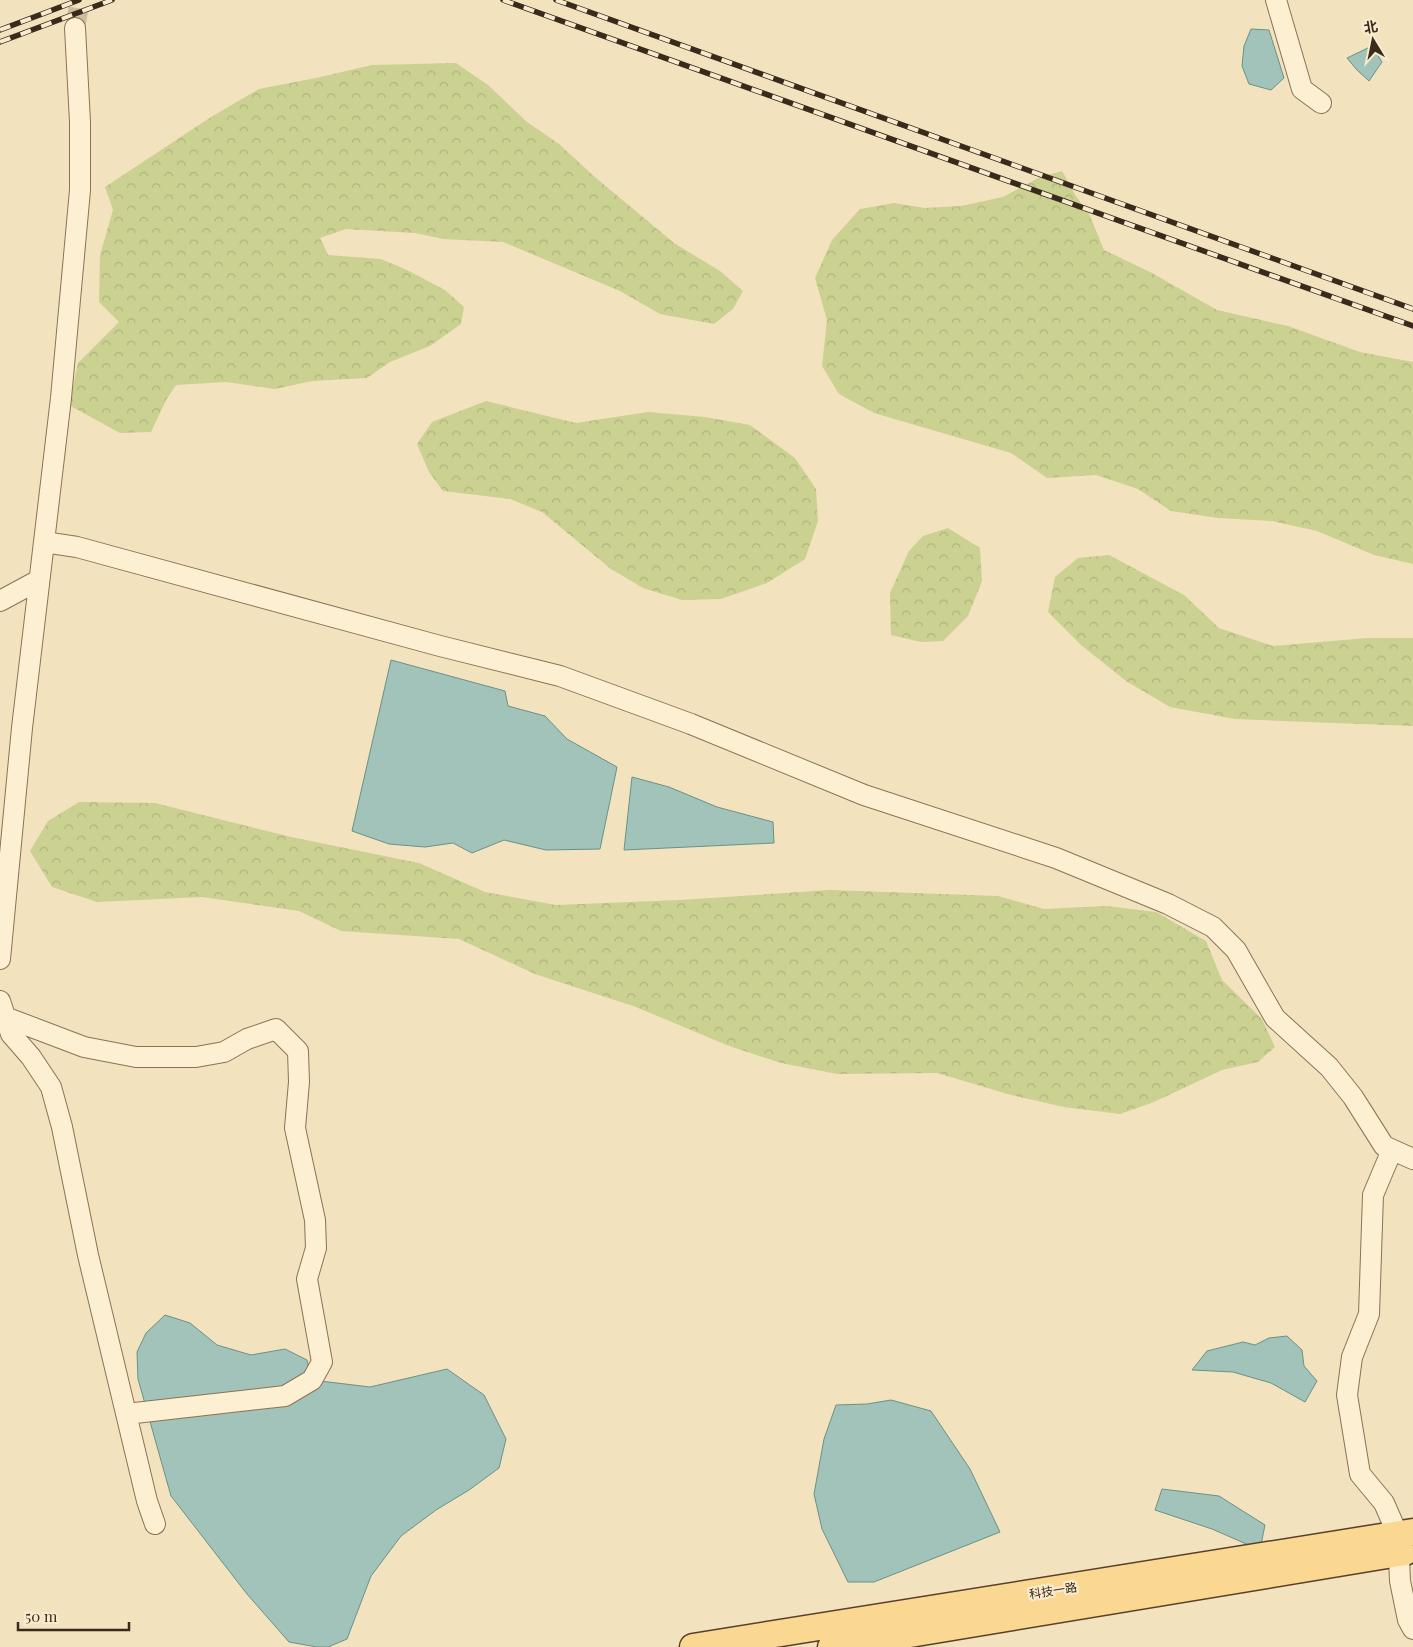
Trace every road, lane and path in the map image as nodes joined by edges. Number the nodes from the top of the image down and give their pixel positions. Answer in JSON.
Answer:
{"nodes":[{"id":1,"x":1276,"y":0,"type":"edge"},
{"id":2,"x":75,"y":28,"type":"tunnel mouth"},
{"id":3,"x":1321,"y":103,"type":"dead end"},
{"id":4,"x":44,"y":542,"type":"junction"},
{"id":5,"x":39,"y":580,"type":"junction"},
{"id":6,"x":0,"y":601,"type":"edge"},
{"id":7,"x":0,"y":959,"type":"edge"},
{"id":8,"x":3,"y":1009,"type":"edge"},
{"id":9,"x":1392,"y":1150,"type":"junction"},
{"id":10,"x":1413,"y":1159,"type":"edge"},
{"id":11,"x":126,"y":1414,"type":"junction"},
{"id":12,"x":155,"y":1524,"type":"dead end"},
{"id":13,"x":1405,"y":1543,"type":"edge"},
{"id":14,"x":1413,"y":1629,"type":"edge"},
{"id":15,"x":693,"y":1647,"type":"edge"},
{"id":16,"x":831,"y":1647,"type":"edge"}],
"edges":[{"from":1,"to":3,"type":"street"},
{"from":2,"to":4,"type":"street"},
{"from":4,"to":5,"type":"street"},
{"from":4,"to":9,"type":"street"},
{"from":5,"to":6,"type":"street"},
{"from":5,"to":7,"type":"street"},
{"from":8,"to":11,"type":"street"},
{"from":8,"to":11,"type":"street"},
{"from":9,"to":10,"type":"street"},
{"from":9,"to":13,"type":"street"},
{"from":11,"to":12,"type":"street"},
{"from":13,"to":14,"type":"street"},
{"from":13,"to":15,"type":"main road","name":"科技一路"},
{"from":13,"to":16,"type":"main road","name":"科技一路"}]}
